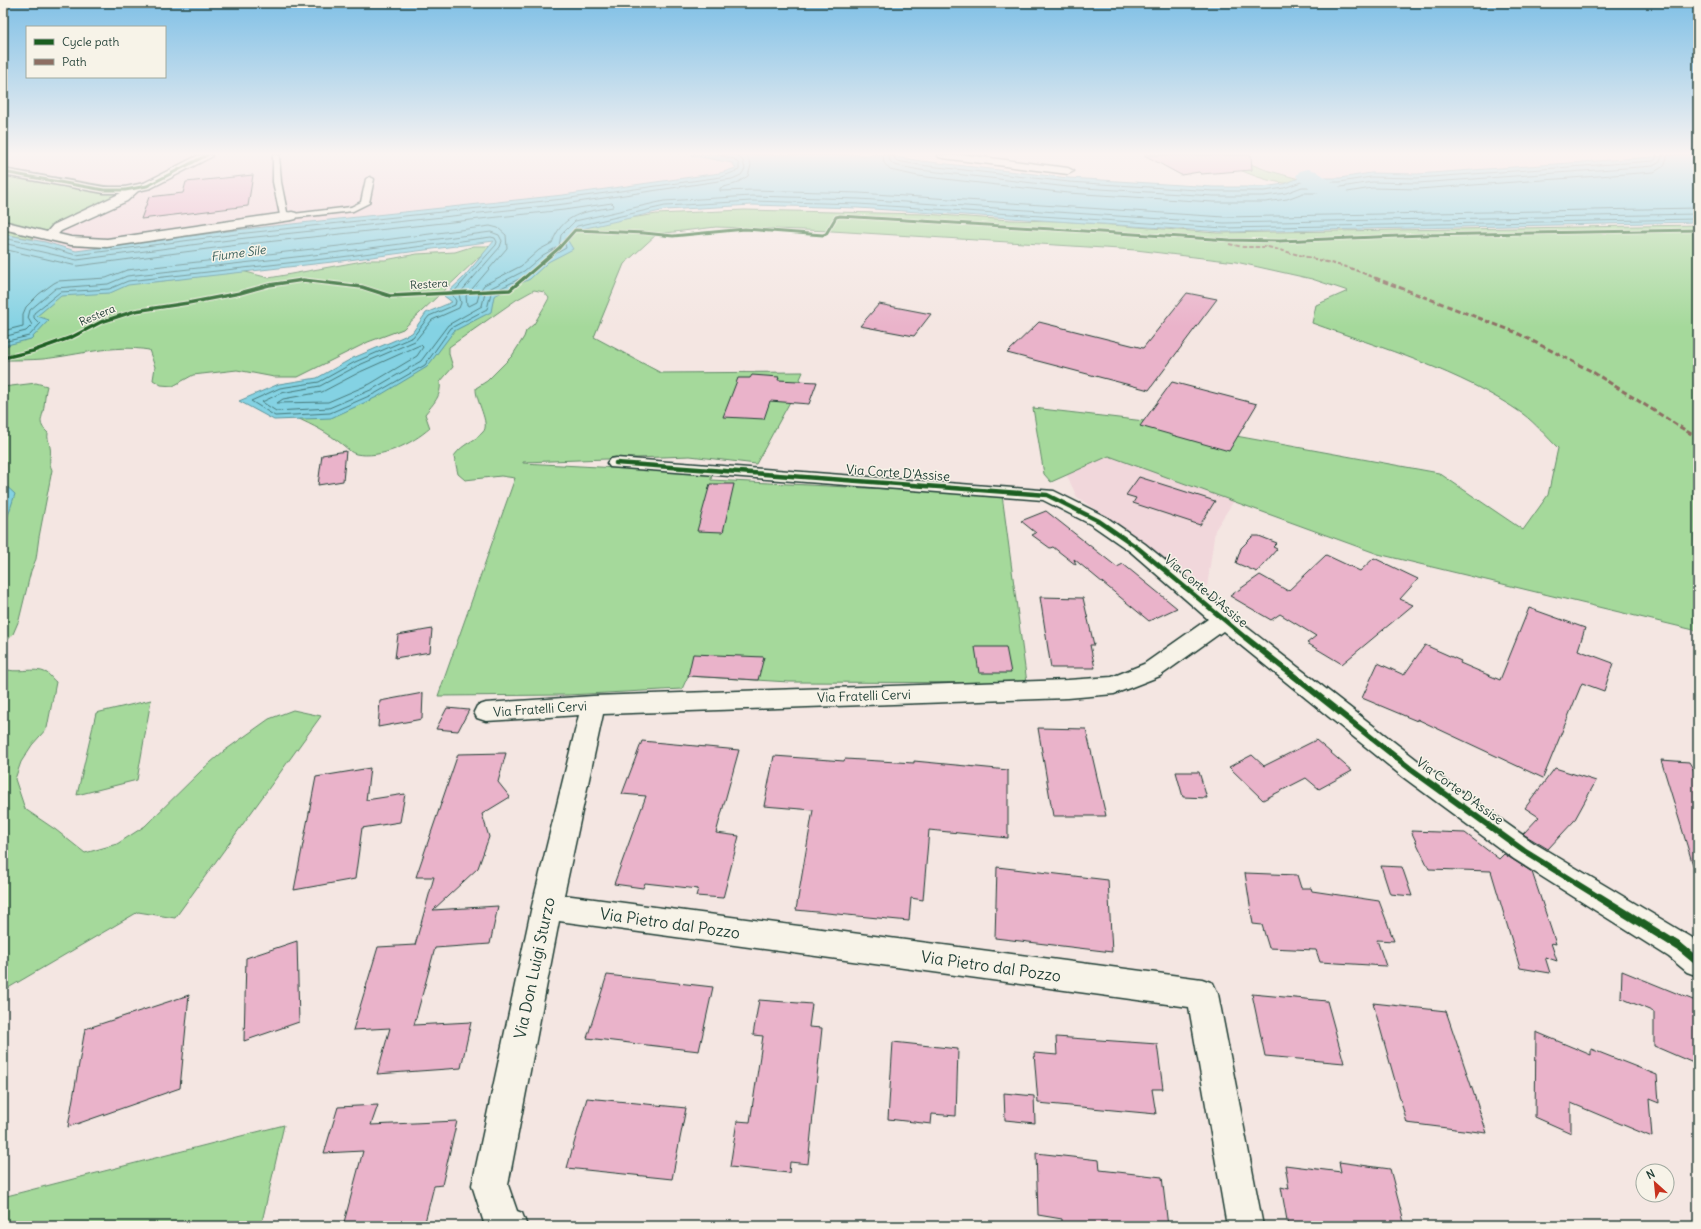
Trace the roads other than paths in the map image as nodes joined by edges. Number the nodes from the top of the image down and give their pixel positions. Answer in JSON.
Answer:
{"nodes":[{"id":1,"x":91,"y":212,"type":"edge"},
{"id":2,"x":283,"y":212,"type":"edge"},
{"id":3,"x":324,"y":212,"type":"edge"},
{"id":4,"x":292,"y":216,"type":"junction"},
{"id":5,"x":3,"y":226,"type":"edge"},
{"id":6,"x":50,"y":235,"type":"junction"},
{"id":7,"x":616,"y":464,"type":"dead end"},
{"id":8,"x":1223,"y":620,"type":"junction"},
{"id":9,"x":593,"y":705,"type":"junction"},
{"id":10,"x":486,"y":712,"type":"dead end"},
{"id":11,"x":547,"y":906,"type":"junction"},
{"id":12,"x":1698,"y":962,"type":"edge"},
{"id":13,"x":508,"y":1226,"type":"edge"},
{"id":14,"x":1245,"y":1226,"type":"edge"}],
"edges":[{"from":1,"to":6,"type":"street"},
{"from":2,"to":4,"type":"lane"},
{"from":3,"to":4,"type":"lane"},
{"from":4,"to":6,"type":"street"},
{"from":5,"to":6,"type":"street"},
{"from":7,"to":8,"type":"street","name":"Via Corte D'Assise"},
{"from":8,"to":9,"type":"street","name":"Via Fratelli Cervi"},
{"from":8,"to":12,"type":"street","name":"Via Corte D'Assise"},
{"from":9,"to":10,"type":"street","name":"Via Fratelli Cervi"},
{"from":9,"to":11,"type":"street","name":"Via Don Luigi Sturzo"},
{"from":11,"to":13,"type":"street","name":"Via Don Luigi Sturzo"},
{"from":11,"to":14,"type":"street","name":"Via Pietro dal Pozzo"}]}
